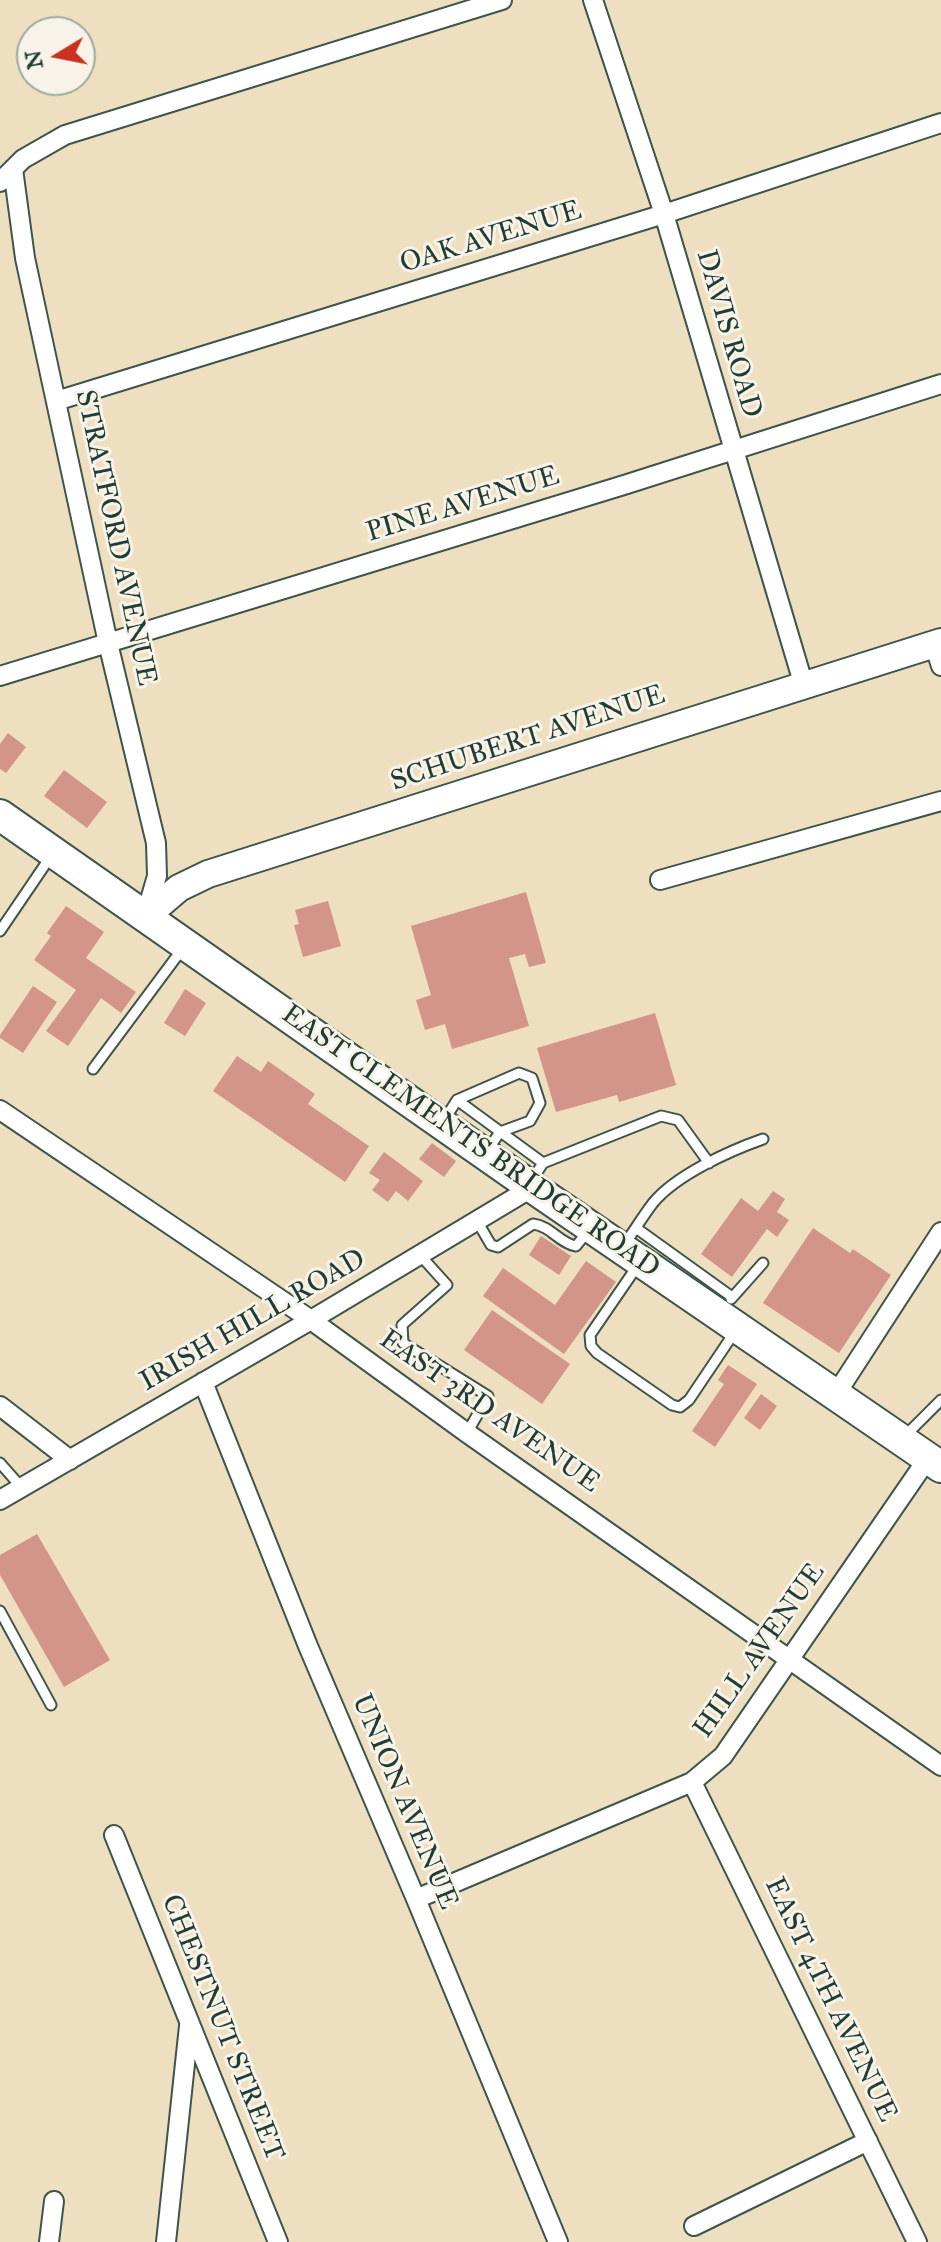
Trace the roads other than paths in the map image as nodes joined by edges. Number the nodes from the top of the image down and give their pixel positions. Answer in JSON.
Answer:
{"nodes":[{"id":1,"x":502,"y":0,"type":"edge"},
{"id":2,"x":593,"y":0,"type":"edge"},
{"id":3,"x":941,"y":123,"type":"edge"},
{"id":4,"x":7,"y":175,"type":"edge"},
{"id":5,"x":664,"y":214,"type":"junction"},
{"id":6,"x":941,"y":384,"type":"edge"},
{"id":7,"x":56,"y":401,"type":"junction"},
{"id":8,"x":733,"y":449,"type":"junction"},
{"id":9,"x":108,"y":643,"type":"junction"},
{"id":10,"x":939,"y":651,"type":"edge"},
{"id":11,"x":0,"y":676,"type":"edge"},
{"id":12,"x":804,"y":686,"type":"junction"},
{"id":13,"x":941,"y":801,"type":"edge"},
{"id":14,"x":0,"y":815,"type":"edge"},
{"id":15,"x":53,"y":853,"type":"junction"},
{"id":16,"x":660,"y":880,"type":"dead end"},
{"id":17,"x":145,"y":917,"type":"junction"},
{"id":18,"x":0,"y":931,"type":"edge"},
{"id":19,"x":185,"y":945,"type":"junction"},
{"id":20,"x":93,"y":1069,"type":"dead end"},
{"id":21,"x":0,"y":1110,"type":"edge"},
{"id":22,"x":449,"y":1112,"type":"junction"},
{"id":23,"x":763,"y":1139,"type":"dead end"},
{"id":24,"x":493,"y":1143,"type":"junction"},
{"id":25,"x":709,"y":1163,"type":"junction"},
{"id":26,"x":535,"y":1178,"type":"junction"},
{"id":27,"x":477,"y":1221,"type":"junction"},
{"id":28,"x":592,"y":1227,"type":"junction"},
{"id":29,"x":941,"y":1232,"type":"edge"},
{"id":30,"x":633,"y":1246,"type":"junction"},
{"id":31,"x":420,"y":1255,"type":"junction"},
{"id":32,"x":763,"y":1263,"type":"dead end"},
{"id":33,"x":730,"y":1313,"type":"junction"},
{"id":34,"x":311,"y":1320,"type":"junction"},
{"id":35,"x":203,"y":1382,"type":"junction"},
{"id":36,"x":836,"y":1394,"type":"junction"},
{"id":37,"x":941,"y":1400,"type":"edge"},
{"id":38,"x":0,"y":1406,"type":"edge"},
{"id":39,"x":467,"y":1433,"type":"junction"},
{"id":40,"x":901,"y":1439,"type":"junction"},
{"id":41,"x":70,"y":1460,"type":"junction"},
{"id":42,"x":935,"y":1462,"type":"edge"},
{"id":43,"x":0,"y":1463,"type":"edge"},
{"id":44,"x":22,"y":1488,"type":"junction"},
{"id":45,"x":0,"y":1500,"type":"edge"},
{"id":46,"x":0,"y":1611,"type":"edge"},
{"id":47,"x":790,"y":1659,"type":"junction"},
{"id":48,"x":51,"y":1705,"type":"dead end"},
{"id":49,"x":941,"y":1766,"type":"edge"},
{"id":50,"x":692,"y":1782,"type":"junction"},
{"id":51,"x":114,"y":1835,"type":"dead end"},
{"id":52,"x":416,"y":1899,"type":"junction"},
{"id":53,"x":189,"y":2024,"type":"junction"},
{"id":54,"x":868,"y":2141,"type":"junction"},
{"id":55,"x":54,"y":2201,"type":"dead end"},
{"id":56,"x":694,"y":2226,"type":"dead end"},
{"id":57,"x":49,"y":2242,"type":"edge"},
{"id":58,"x":166,"y":2242,"type":"edge"},
{"id":59,"x":278,"y":2242,"type":"edge"},
{"id":60,"x":558,"y":2242,"type":"edge"},
{"id":61,"x":917,"y":2242,"type":"edge"}],
"edges":[{"from":1,"to":4,"type":"street"},
{"from":2,"to":5,"type":"street","name":"DAVIS ROAD"},
{"from":3,"to":5,"type":"street","name":"OAK AVENUE"},
{"from":4,"to":7,"type":"street","name":"STRATFORD AVENUE"},
{"from":5,"to":7,"type":"street","name":"OAK AVENUE"},
{"from":5,"to":8,"type":"street","name":"DAVIS ROAD"},
{"from":6,"to":8,"type":"street","name":"PINE AVENUE"},
{"from":7,"to":9,"type":"street","name":"STRATFORD AVENUE"},
{"from":8,"to":9,"type":"street","name":"PINE AVENUE"},
{"from":8,"to":12,"type":"street","name":"DAVIS ROAD"},
{"from":9,"to":11,"type":"street","name":"PINE AVENUE"},
{"from":9,"to":17,"type":"street","name":"STRATFORD AVENUE"},
{"from":10,"to":12,"type":"street","name":"SCHUBERT AVENUE"},
{"from":12,"to":17,"type":"street","name":"SCHUBERT AVENUE"},
{"from":13,"to":16,"type":"street"},
{"from":14,"to":15,"type":"main road","name":"EAST CLEMENTS BRIDGE ROAD"},
{"from":15,"to":17,"type":"main road","name":"EAST CLEMENTS BRIDGE ROAD"},
{"from":15,"to":18,"type":"lane"},
{"from":17,"to":19,"type":"main road","name":"EAST CLEMENTS BRIDGE ROAD"},
{"from":19,"to":20,"type":"lane"},
{"from":19,"to":22,"type":"main road","name":"EAST CLEMENTS BRIDGE ROAD"},
{"from":21,"to":34,"type":"street","name":"EAST 3RD AVENUE"},
{"from":22,"to":24,"type":"main road","name":"EAST CLEMENTS BRIDGE ROAD"},
{"from":22,"to":24,"type":"lane"},
{"from":23,"to":25,"type":"lane"},
{"from":24,"to":26,"type":"main road","name":"EAST CLEMENTS BRIDGE ROAD"},
{"from":25,"to":26,"type":"lane"},
{"from":25,"to":30,"type":"lane"},
{"from":26,"to":27,"type":"street","name":"IRISH HILL ROAD"},
{"from":26,"to":28,"type":"main road","name":"EAST CLEMENTS BRIDGE ROAD"},
{"from":27,"to":28,"type":"lane"},
{"from":27,"to":31,"type":"street","name":"IRISH HILL ROAD"},
{"from":28,"to":30,"type":"main road","name":"EAST CLEMENTS BRIDGE ROAD"},
{"from":29,"to":36,"type":"street"},
{"from":30,"to":33,"type":"main road","name":"EAST CLEMENTS BRIDGE ROAD"},
{"from":30,"to":33,"type":"lane"},
{"from":31,"to":34,"type":"street","name":"IRISH HILL ROAD"},
{"from":31,"to":39,"type":"lane"},
{"from":32,"to":33,"type":"lane"},
{"from":33,"to":36,"type":"main road","name":"EAST CLEMENTS BRIDGE ROAD"},
{"from":34,"to":35,"type":"street","name":"IRISH HILL ROAD"},
{"from":34,"to":39,"type":"street","name":"EAST 3RD AVENUE"},
{"from":35,"to":41,"type":"street","name":"IRISH HILL ROAD"},
{"from":35,"to":52,"type":"street","name":"UNION AVENUE"},
{"from":36,"to":40,"type":"main road","name":"EAST CLEMENTS BRIDGE ROAD"},
{"from":37,"to":40,"type":"lane"},
{"from":38,"to":41,"type":"street"},
{"from":39,"to":47,"type":"street","name":"EAST 3RD AVENUE"},
{"from":40,"to":42,"type":"main road","name":"EAST CLEMENTS BRIDGE ROAD"},
{"from":41,"to":44,"type":"street","name":"IRISH HILL ROAD"},
{"from":42,"to":47,"type":"street","name":"HILL AVENUE"},
{"from":43,"to":44,"type":"lane"},
{"from":44,"to":45,"type":"street","name":"IRISH HILL ROAD"},
{"from":46,"to":48,"type":"lane"},
{"from":47,"to":49,"type":"street","name":"EAST 3RD AVENUE"},
{"from":47,"to":50,"type":"street","name":"HILL AVENUE"},
{"from":50,"to":52,"type":"street","name":"HILL AVENUE"},
{"from":50,"to":54,"type":"street","name":"EAST 4TH AVENUE"},
{"from":51,"to":53,"type":"street","name":"CHESTNUT STREET"},
{"from":52,"to":60,"type":"street","name":"UNION AVENUE"},
{"from":53,"to":58,"type":"street"},
{"from":53,"to":59,"type":"street","name":"CHESTNUT STREET"},
{"from":54,"to":56,"type":"street"},
{"from":54,"to":61,"type":"street","name":"EAST 4TH AVENUE"},
{"from":55,"to":57,"type":"street"}]}
